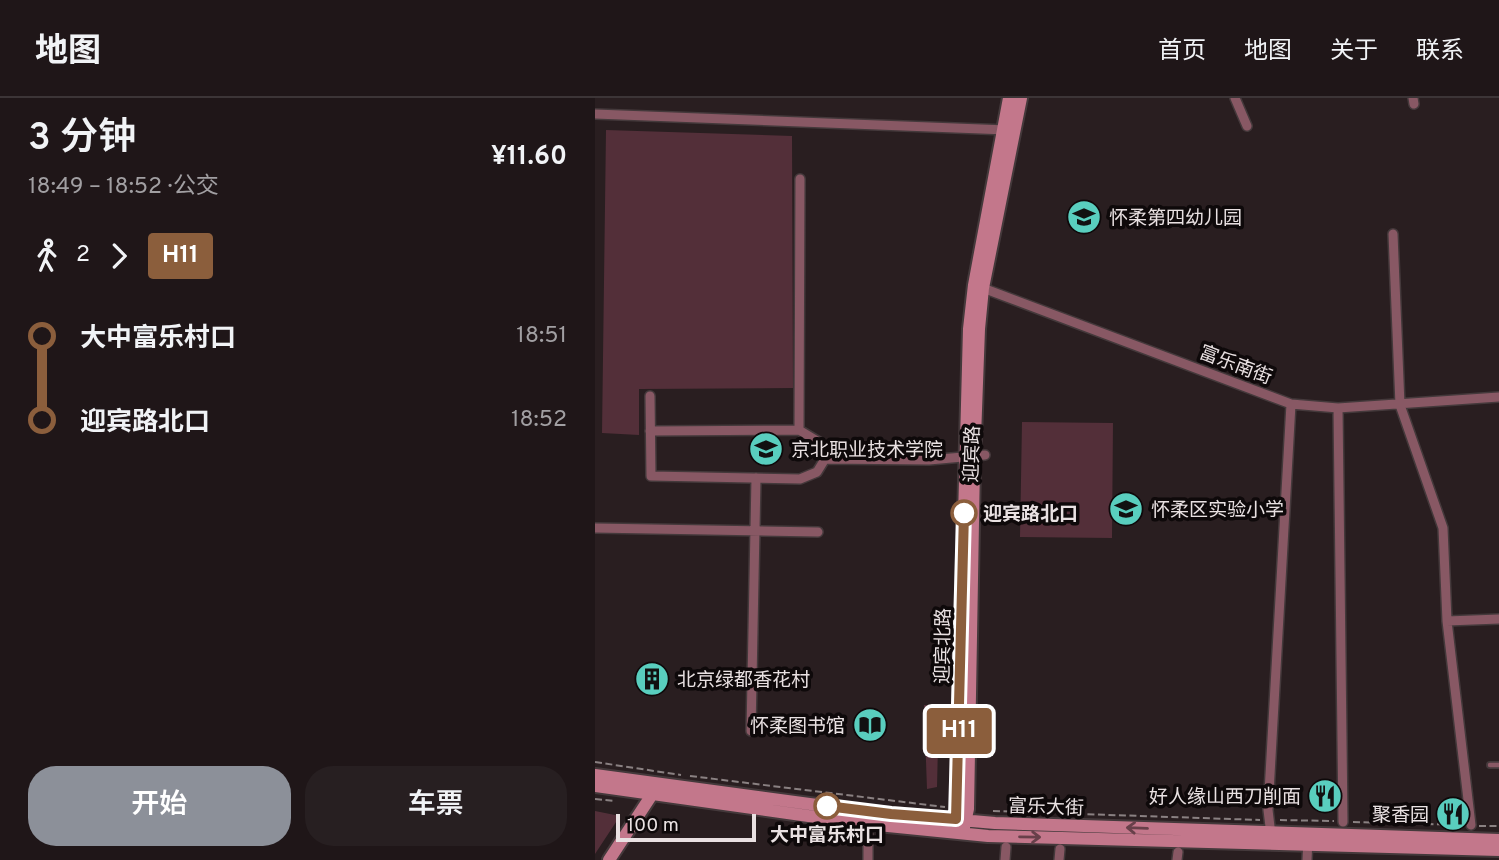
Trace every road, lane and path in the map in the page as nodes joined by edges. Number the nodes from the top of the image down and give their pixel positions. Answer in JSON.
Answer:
{"nodes":[{"id":1,"x":1009,"y":98,"type":"edge"},
{"id":2,"x":1021,"y":98,"type":"edge"},
{"id":3,"x":1235,"y":98,"type":"edge"},
{"id":4,"x":595,"y":114,"type":"edge"},
{"id":5,"x":1247,"y":125,"type":"dead end"},
{"id":6,"x":1010,"y":130,"type":"junction"},
{"id":7,"x":800,"y":179,"type":"dead end"},
{"id":8,"x":1393,"y":234,"type":"dead end"},
{"id":9,"x":979,"y":286,"type":"junction"},
{"id":10,"x":650,"y":396,"type":"dead end"},
{"id":11,"x":1499,"y":397,"type":"edge"},
{"id":12,"x":1291,"y":404,"type":"junction"},
{"id":13,"x":1400,"y":405,"type":"junction"},
{"id":14,"x":1338,"y":408,"type":"junction"},
{"id":15,"x":799,"y":430,"type":"junction"},
{"id":16,"x":650,"y":431,"type":"junction"},
{"id":17,"x":975,"y":455,"type":"junction"},
{"id":18,"x":825,"y":459,"type":"junction"},
{"id":19,"x":756,"y":478,"type":"junction"},
{"id":20,"x":595,"y":528,"type":"edge"},
{"id":21,"x":755,"y":532,"type":"junction"},
{"id":22,"x":818,"y":532,"type":"dead end"},
{"id":23,"x":1499,"y":619,"type":"edge"},
{"id":24,"x":1447,"y":621,"type":"junction"},
{"id":25,"x":751,"y":731,"type":"dead end"},
{"id":26,"x":595,"y":762,"type":"edge"},
{"id":27,"x":1490,"y":765,"type":"dead end"},
{"id":28,"x":1499,"y":765,"type":"edge"},
{"id":29,"x":595,"y":775,"type":"edge"},
{"id":30,"x":595,"y":786,"type":"edge"},
{"id":31,"x":656,"y":789,"type":"junction"},
{"id":32,"x":987,"y":811,"type":"dead end"},
{"id":33,"x":960,"y":816,"type":"junction"},
{"id":34,"x":868,"y":818,"type":"junction"},
{"id":35,"x":1343,"y":822,"type":"junction"},
{"id":36,"x":1471,"y":825,"type":"junction"},
{"id":37,"x":1499,"y":826,"type":"edge"},
{"id":38,"x":1271,"y":832,"type":"junction"},
{"id":39,"x":962,"y":834,"type":"junction"},
{"id":40,"x":1308,"y":839,"type":"junction"},
{"id":41,"x":1499,"y":840,"type":"edge"},
{"id":42,"x":1006,"y":847,"type":"dead end"},
{"id":43,"x":1060,"y":849,"type":"dead end"},
{"id":44,"x":1499,"y":850,"type":"edge"},
{"id":45,"x":609,"y":860,"type":"edge"},
{"id":46,"x":867,"y":860,"type":"edge"},
{"id":47,"x":1005,"y":860,"type":"edge"},
{"id":48,"x":1059,"y":860,"type":"edge"},
{"id":49,"x":1307,"y":860,"type":"edge"}],
"edges":[{"from":1,"to":6,"type":"main road","name":"迎宾北路"},
{"from":2,"to":6,"type":"main road","name":"迎宾北路"},
{"from":3,"to":5,"type":"street"},
{"from":4,"to":6,"type":"street"},
{"from":6,"to":9,"type":"main road","name":"迎宾北路"},
{"from":7,"to":15,"type":"street"},
{"from":8,"to":13,"type":"street"},
{"from":9,"to":12,"type":"street","name":"富乐南街"},
{"from":9,"to":17,"type":"main road","name":"迎宾北路"},
{"from":10,"to":16,"type":"street"},
{"from":11,"to":13,"type":"street","name":"富乐南街"},
{"from":12,"to":14,"type":"street","name":"富乐南街"},
{"from":12,"to":38,"type":"street"},
{"from":13,"to":14,"type":"street","name":"富乐南街"},
{"from":13,"to":24,"type":"street"},
{"from":14,"to":35,"type":"street"},
{"from":15,"to":16,"type":"street"},
{"from":15,"to":18,"type":"street"},
{"from":16,"to":19,"type":"street"},
{"from":17,"to":18,"type":"street"},
{"from":17,"to":33,"type":"main road","name":"迎宾北路"},
{"from":18,"to":19,"type":"street"},
{"from":19,"to":21,"type":"street"},
{"from":20,"to":21,"type":"street"},
{"from":21,"to":22,"type":"street"},
{"from":21,"to":25,"type":"street"},
{"from":23,"to":24,"type":"street"},
{"from":24,"to":36,"type":"street"},
{"from":26,"to":33,"type":"path"},
{"from":27,"to":28,"type":"lane"},
{"from":29,"to":31,"type":"main road","name":"富乐大街"},
{"from":30,"to":31,"type":"main road","name":"富乐大街"},
{"from":31,"to":34,"type":"main road","name":"富乐大街"},
{"from":31,"to":45,"type":"main road"},
{"from":32,"to":38,"type":"path","name":"富乐大街"},
{"from":33,"to":34,"type":"main road","name":"富乐大街"},
{"from":38,"to":33,"type":"main road","name":"富乐大街","one_way":true},
{"from":33,"to":39,"type":"main road","name":"迎宾北路"},
{"from":34,"to":39,"type":"main road","name":"富乐大街"},
{"from":34,"to":46,"type":"street"},
{"from":35,"to":36,"type":"path","name":"富乐大街"},
{"from":35,"to":38,"type":"path","name":"富乐大街"},
{"from":36,"to":37,"type":"path","name":"富乐大街"},
{"from":39,"to":38,"type":"main road","name":"富乐大街","one_way":true},
{"from":38,"to":40,"type":"main road","name":"富乐大街"},
{"from":40,"to":41,"type":"main road","name":"富乐大街"},
{"from":40,"to":44,"type":"main road","name":"富乐大街"},
{"from":40,"to":49,"type":"street"},
{"from":42,"to":47,"type":"street"},
{"from":43,"to":48,"type":"street"}]}
